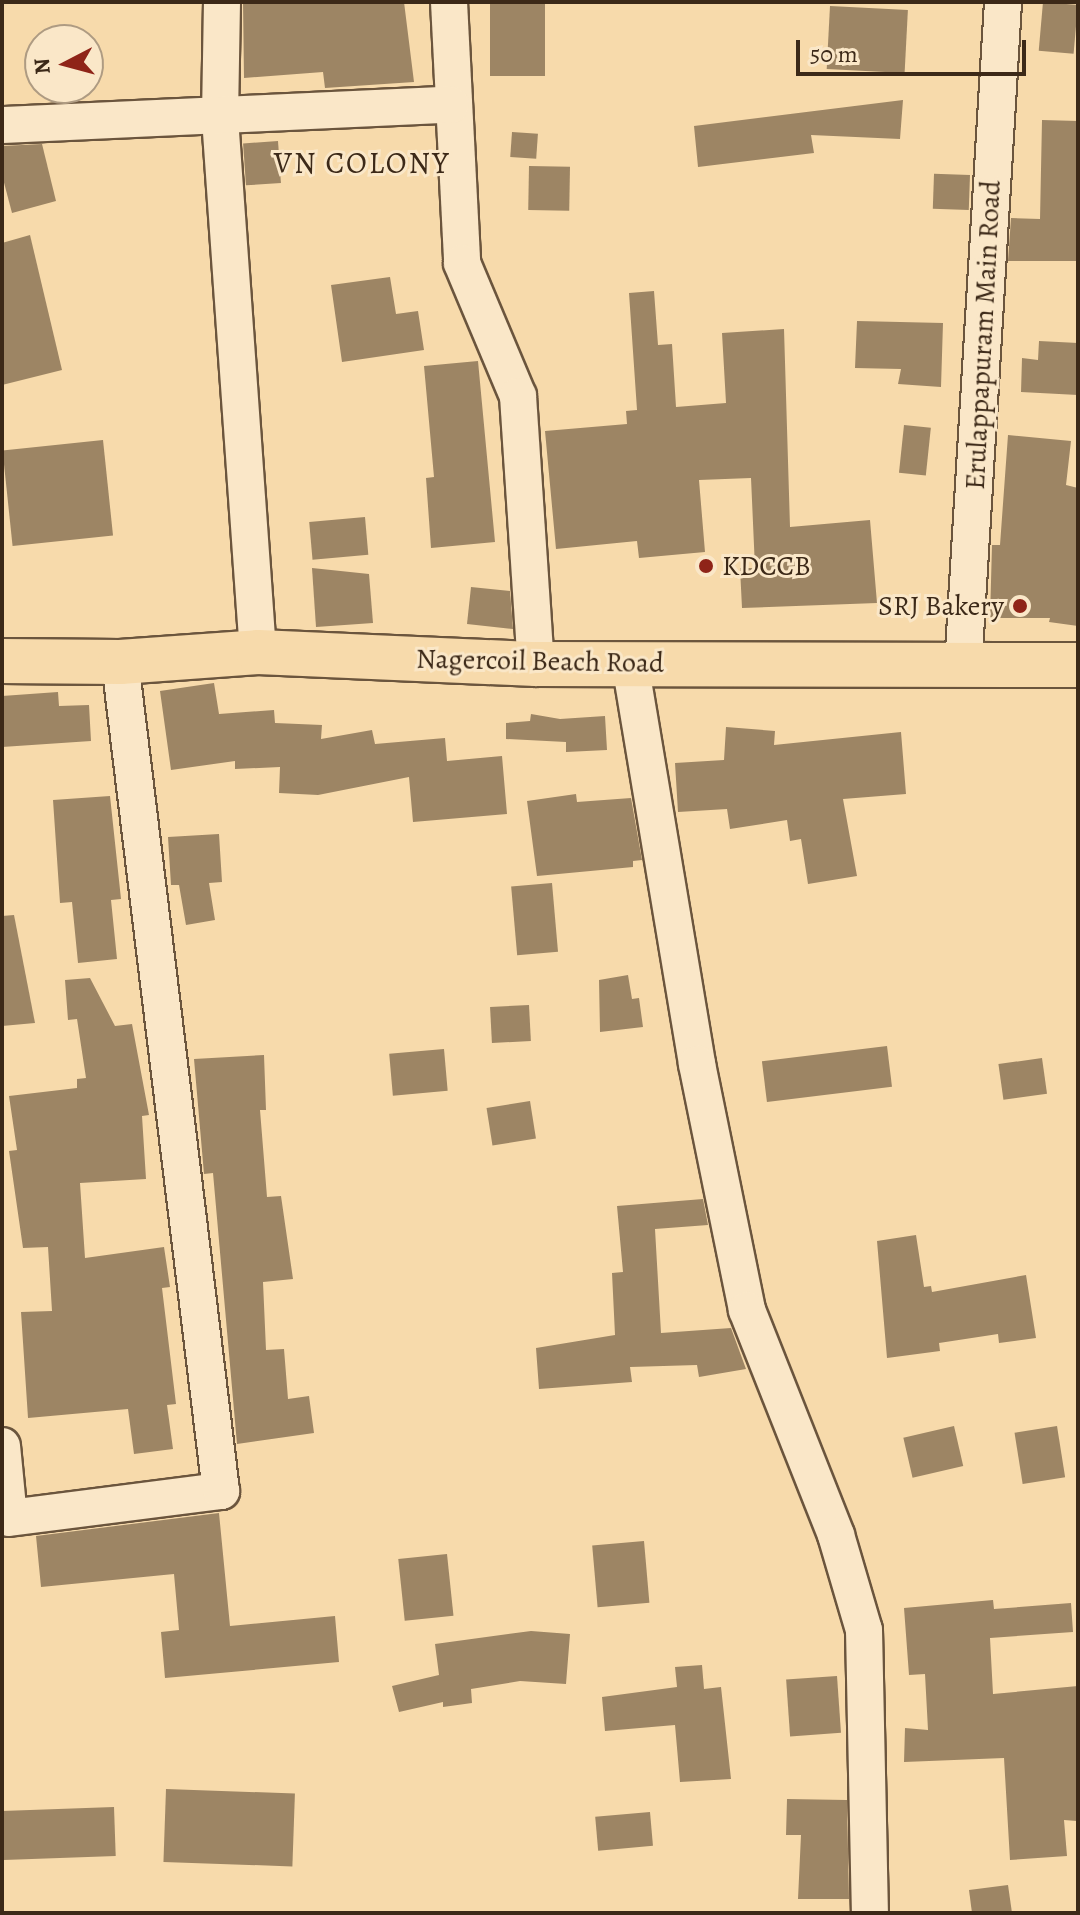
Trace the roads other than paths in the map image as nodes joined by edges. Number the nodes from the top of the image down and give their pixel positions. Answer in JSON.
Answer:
{"nodes":[{"id":1,"x":222,"y":2,"type":"edge"},
{"id":2,"x":449,"y":2,"type":"edge"},
{"id":3,"x":1003,"y":2,"type":"edge"},
{"id":4,"x":451,"y":105,"type":"junction"},
{"id":5,"x":220,"y":118,"type":"junction"},
{"id":6,"x":2,"y":125,"type":"edge"},
{"id":7,"x":258,"y":652,"type":"junction"},
{"id":8,"x":2,"y":661,"type":"edge"},
{"id":9,"x":120,"y":662,"type":"junction"},
{"id":10,"x":630,"y":663,"type":"junction"},
{"id":11,"x":536,"y":664,"type":"junction"},
{"id":12,"x":1078,"y":665,"type":"edge"},
{"id":13,"x":963,"y":668,"type":"junction"},
{"id":14,"x":2,"y":1446,"type":"edge"},
{"id":15,"x":870,"y":1913,"type":"edge"}],
"edges":[{"from":1,"to":5,"type":"street"},
{"from":2,"to":4,"type":"street"},
{"from":3,"to":13,"type":"street","name":"Erulappapuram Main Road"},
{"from":4,"to":5,"type":"street"},
{"from":4,"to":11,"type":"street"},
{"from":5,"to":6,"type":"street"},
{"from":5,"to":7,"type":"street"},
{"from":7,"to":9,"type":"main road","name":"Nagercoil Beach Road"},
{"from":7,"to":11,"type":"main road","name":"Nagercoil Beach Road"},
{"from":8,"to":9,"type":"main road","name":"Nagercoil Beach Road"},
{"from":9,"to":14,"type":"street"},
{"from":10,"to":11,"type":"main road","name":"Nagercoil Beach Road"},
{"from":10,"to":13,"type":"main road","name":"Nagercoil Beach Road"},
{"from":10,"to":15,"type":"street"},
{"from":12,"to":13,"type":"main road","name":"Nagercoil Beach Road"}]}
